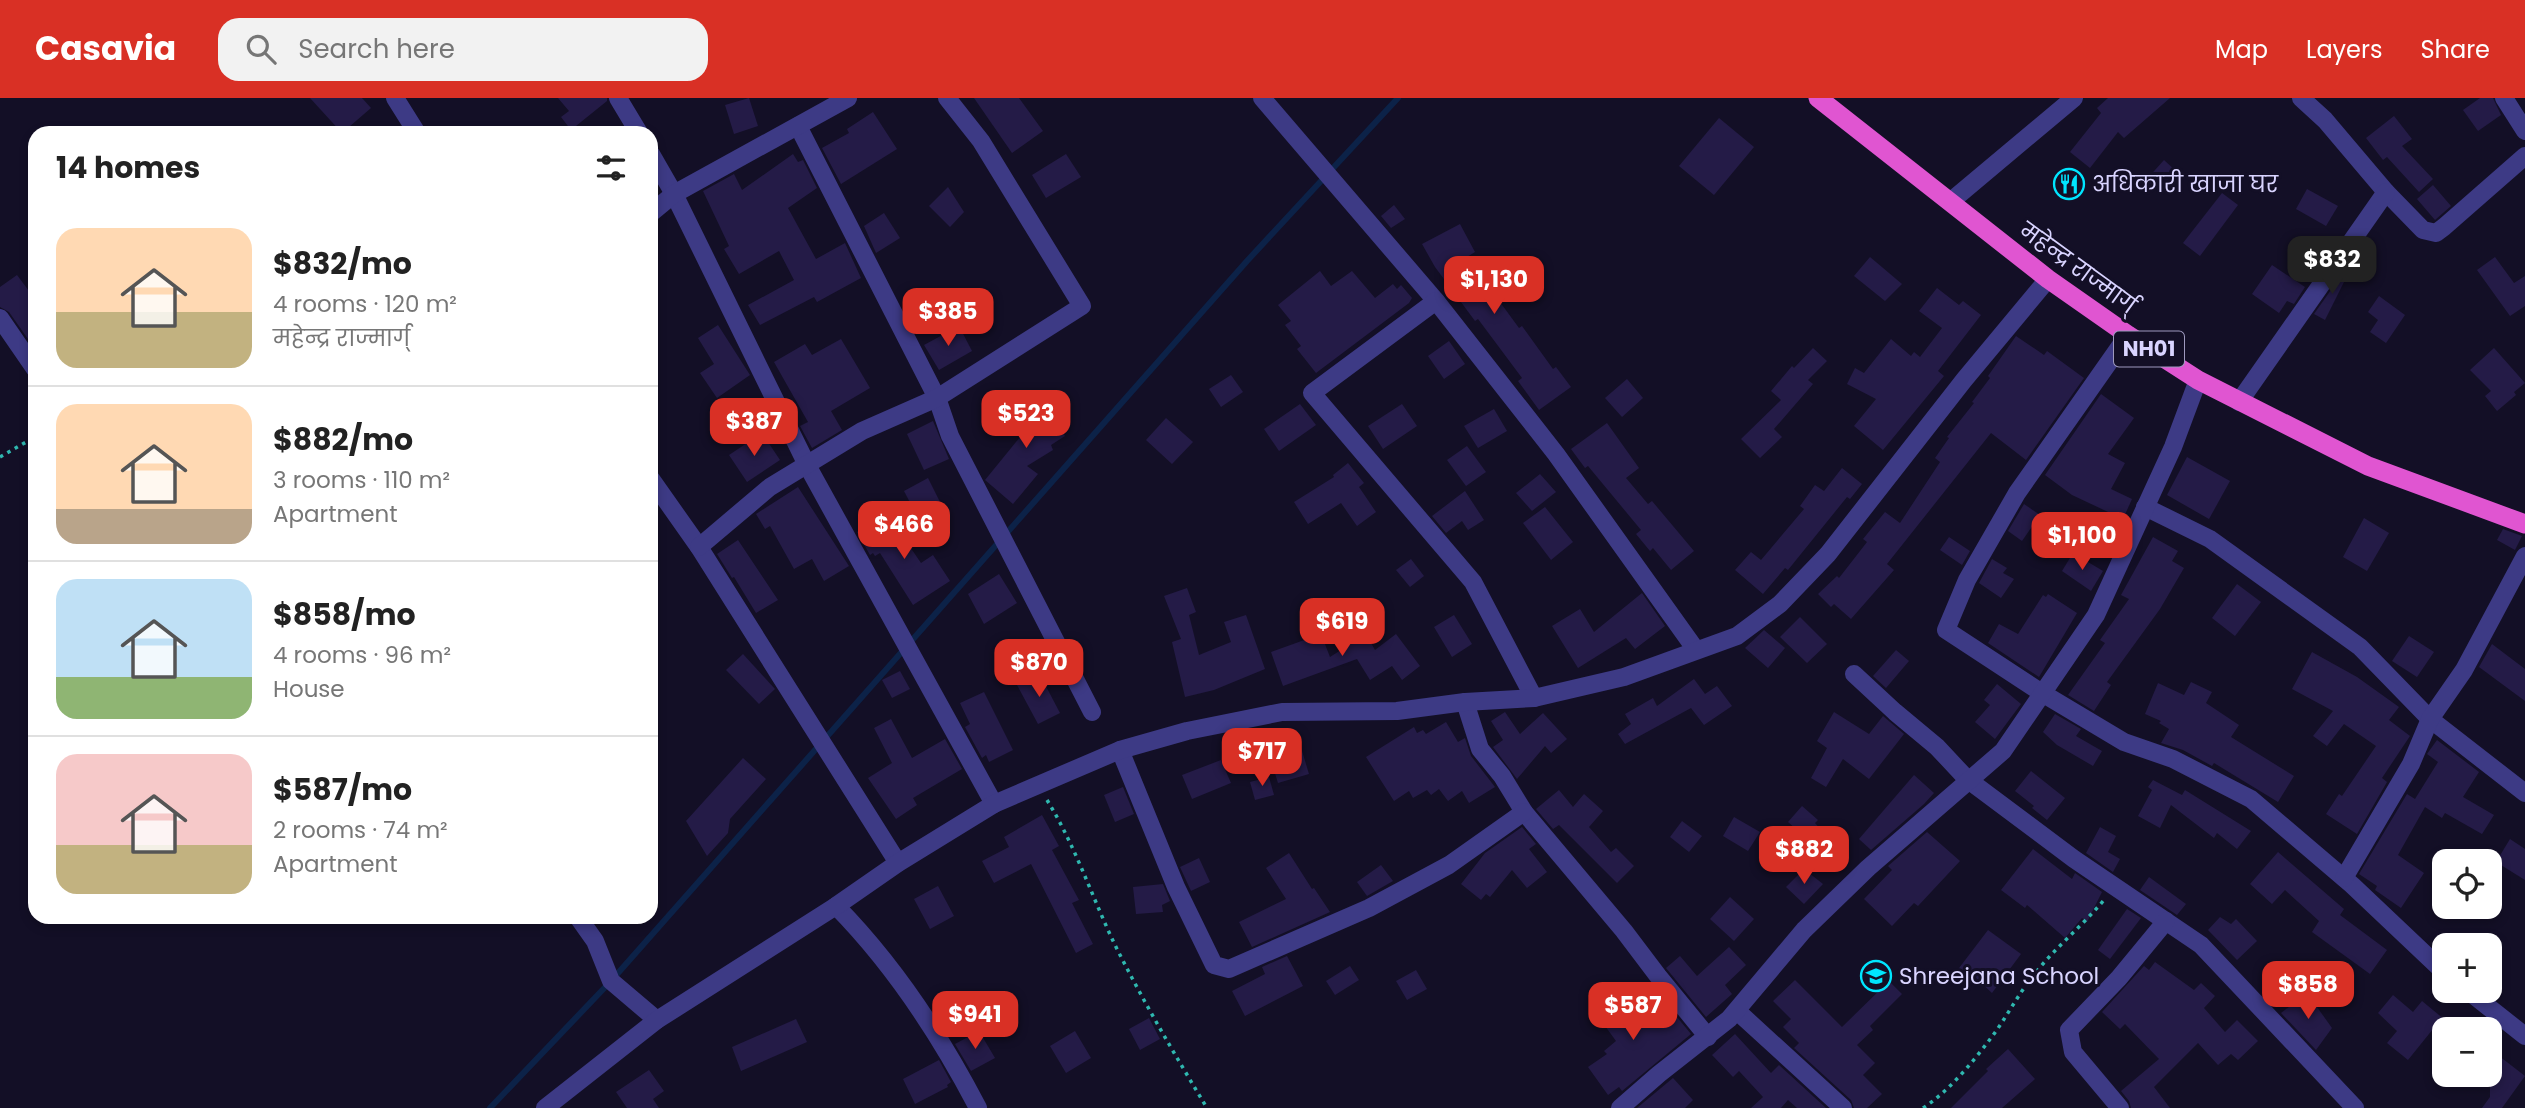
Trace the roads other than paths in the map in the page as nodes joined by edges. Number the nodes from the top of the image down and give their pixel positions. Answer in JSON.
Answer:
{"nodes":[{"id":1,"x":395,"y":98,"type":"edge"},
{"id":2,"x":618,"y":98,"type":"edge"},
{"id":3,"x":848,"y":98,"type":"edge"},
{"id":4,"x":947,"y":98,"type":"edge"},
{"id":5,"x":1262,"y":98,"type":"edge"},
{"id":6,"x":1818,"y":98,"type":"edge"},
{"id":7,"x":2074,"y":98,"type":"edge"},
{"id":8,"x":2301,"y":98,"type":"edge"},
{"id":9,"x":2504,"y":98,"type":"edge"},
{"id":10,"x":413,"y":126,"type":"edge"},
{"id":11,"x":635,"y":126,"type":"edge"},
{"id":12,"x":798,"y":126,"type":"junction"},
{"id":13,"x":2525,"y":131,"type":"edge"},
{"id":14,"x":2525,"y":156,"type":"edge"},
{"id":15,"x":658,"y":166,"type":"edge"},
{"id":16,"x":2386,"y":192,"type":"junction"},
{"id":17,"x":674,"y":194,"type":"junction"},
{"id":18,"x":1950,"y":202,"type":"junction"},
{"id":19,"x":658,"y":207,"type":"edge"},
{"id":20,"x":2048,"y":279,"type":"junction"},
{"id":21,"x":1436,"y":301,"type":"junction"},
{"id":22,"x":0,"y":318,"type":"edge"},
{"id":23,"x":2128,"y":335,"type":"junction"},
{"id":24,"x":28,"y":359,"type":"edge"},
{"id":25,"x":2198,"y":380,"type":"junction"},
{"id":26,"x":937,"y":398,"type":"junction"},
{"id":27,"x":2239,"y":402,"type":"junction"},
{"id":28,"x":807,"y":465,"type":"junction"},
{"id":29,"x":658,"y":489,"type":"edge"},
{"id":30,"x":2145,"y":507,"type":"junction"},
{"id":31,"x":2525,"y":524,"type":"edge"},
{"id":32,"x":699,"y":547,"type":"junction"},
{"id":33,"x":2525,"y":556,"type":"edge"},
{"id":34,"x":1696,"y":650,"type":"junction"},
{"id":35,"x":1854,"y":674,"type":"dead end"},
{"id":36,"x":2042,"y":693,"type":"junction"},
{"id":37,"x":1534,"y":698,"type":"junction"},
{"id":38,"x":1465,"y":702,"type":"junction"},
{"id":39,"x":1091,"y":712,"type":"dead end"},
{"id":40,"x":2430,"y":719,"type":"junction"},
{"id":41,"x":1120,"y":750,"type":"junction"},
{"id":42,"x":1967,"y":779,"type":"junction"},
{"id":43,"x":2525,"y":793,"type":"edge"},
{"id":44,"x":994,"y":804,"type":"junction"},
{"id":45,"x":1524,"y":812,"type":"junction"},
{"id":46,"x":898,"y":863,"type":"junction"},
{"id":47,"x":2344,"y":878,"type":"junction"},
{"id":48,"x":836,"y":906,"type":"junction"},
{"id":49,"x":2166,"y":921,"type":"junction"},
{"id":50,"x":583,"y":924,"type":"edge"},
{"id":51,"x":2432,"y":960,"type":"edge"},
{"id":52,"x":2484,"y":1003,"type":"edge"},
{"id":53,"x":1737,"y":1011,"type":"junction"},
{"id":54,"x":657,"y":1020,"type":"junction"},
{"id":55,"x":2525,"y":1036,"type":"edge"},
{"id":56,"x":1708,"y":1037,"type":"junction"},
{"id":57,"x":545,"y":1108,"type":"edge"},
{"id":58,"x":978,"y":1108,"type":"edge"},
{"id":59,"x":1620,"y":1108,"type":"edge"},
{"id":60,"x":1843,"y":1108,"type":"edge"},
{"id":61,"x":2120,"y":1108,"type":"edge"},
{"id":62,"x":2355,"y":1108,"type":"edge"}],
"edges":[{"from":1,"to":10,"type":"street"},
{"from":2,"to":11,"type":"street"},
{"from":3,"to":12,"type":"street"},
{"from":4,"to":26,"type":"street"},
{"from":5,"to":21,"type":"street"},
{"from":6,"to":18,"type":"highway","name":"महेन्द्र राज्मार्ग्","number":"NH01"},
{"from":7,"to":18,"type":"street"},
{"from":8,"to":16,"type":"street"},
{"from":9,"to":13,"type":"street"},
{"from":12,"to":17,"type":"street"},
{"from":12,"to":26,"type":"street"},
{"from":14,"to":16,"type":"street"},
{"from":15,"to":17,"type":"street"},
{"from":16,"to":27,"type":"street"},
{"from":17,"to":19,"type":"street"},
{"from":17,"to":28,"type":"street"},
{"from":18,"to":20,"type":"highway","name":"महेन्द्र राज्मार्ग्","number":"NH01"},
{"from":20,"to":23,"type":"highway","name":"महेन्द्र राज्मार्ग्","number":"NH01"},
{"from":20,"to":34,"type":"street"},
{"from":21,"to":34,"type":"street"},
{"from":21,"to":37,"type":"street"},
{"from":22,"to":24,"type":"street"},
{"from":23,"to":25,"type":"highway","name":"महेन्द्र राज्मार्ग्","number":"NH01"},
{"from":23,"to":36,"type":"street"},
{"from":25,"to":27,"type":"highway","name":"महेन्द्र राज्मार्ग्","number":"NH01"},
{"from":25,"to":30,"type":"street"},
{"from":26,"to":28,"type":"street"},
{"from":26,"to":39,"type":"street"},
{"from":27,"to":31,"type":"highway","name":"महेन्द्र राज्मार्ग्","number":"NH01"},
{"from":28,"to":32,"type":"street"},
{"from":28,"to":44,"type":"street"},
{"from":29,"to":32,"type":"street"},
{"from":30,"to":36,"type":"street"},
{"from":30,"to":40,"type":"street"},
{"from":32,"to":46,"type":"street"},
{"from":33,"to":40,"type":"street"},
{"from":34,"to":37,"type":"street"},
{"from":35,"to":42,"type":"street"},
{"from":36,"to":42,"type":"street"},
{"from":36,"to":47,"type":"street"},
{"from":37,"to":38,"type":"street"},
{"from":38,"to":41,"type":"street"},
{"from":38,"to":45,"type":"street"},
{"from":40,"to":43,"type":"street"},
{"from":40,"to":47,"type":"street"},
{"from":41,"to":44,"type":"street"},
{"from":41,"to":45,"type":"street"},
{"from":42,"to":49,"type":"street"},
{"from":42,"to":53,"type":"street"},
{"from":44,"to":46,"type":"street"},
{"from":45,"to":56,"type":"street"},
{"from":46,"to":48,"type":"street"},
{"from":47,"to":51,"type":"street"},
{"from":48,"to":54,"type":"street"},
{"from":48,"to":58,"type":"street"},
{"from":49,"to":61,"type":"street"},
{"from":49,"to":62,"type":"street"},
{"from":50,"to":54,"type":"street"},
{"from":52,"to":55,"type":"street"},
{"from":53,"to":56,"type":"street"},
{"from":53,"to":60,"type":"street"},
{"from":54,"to":57,"type":"street"},
{"from":56,"to":59,"type":"street"}]}
